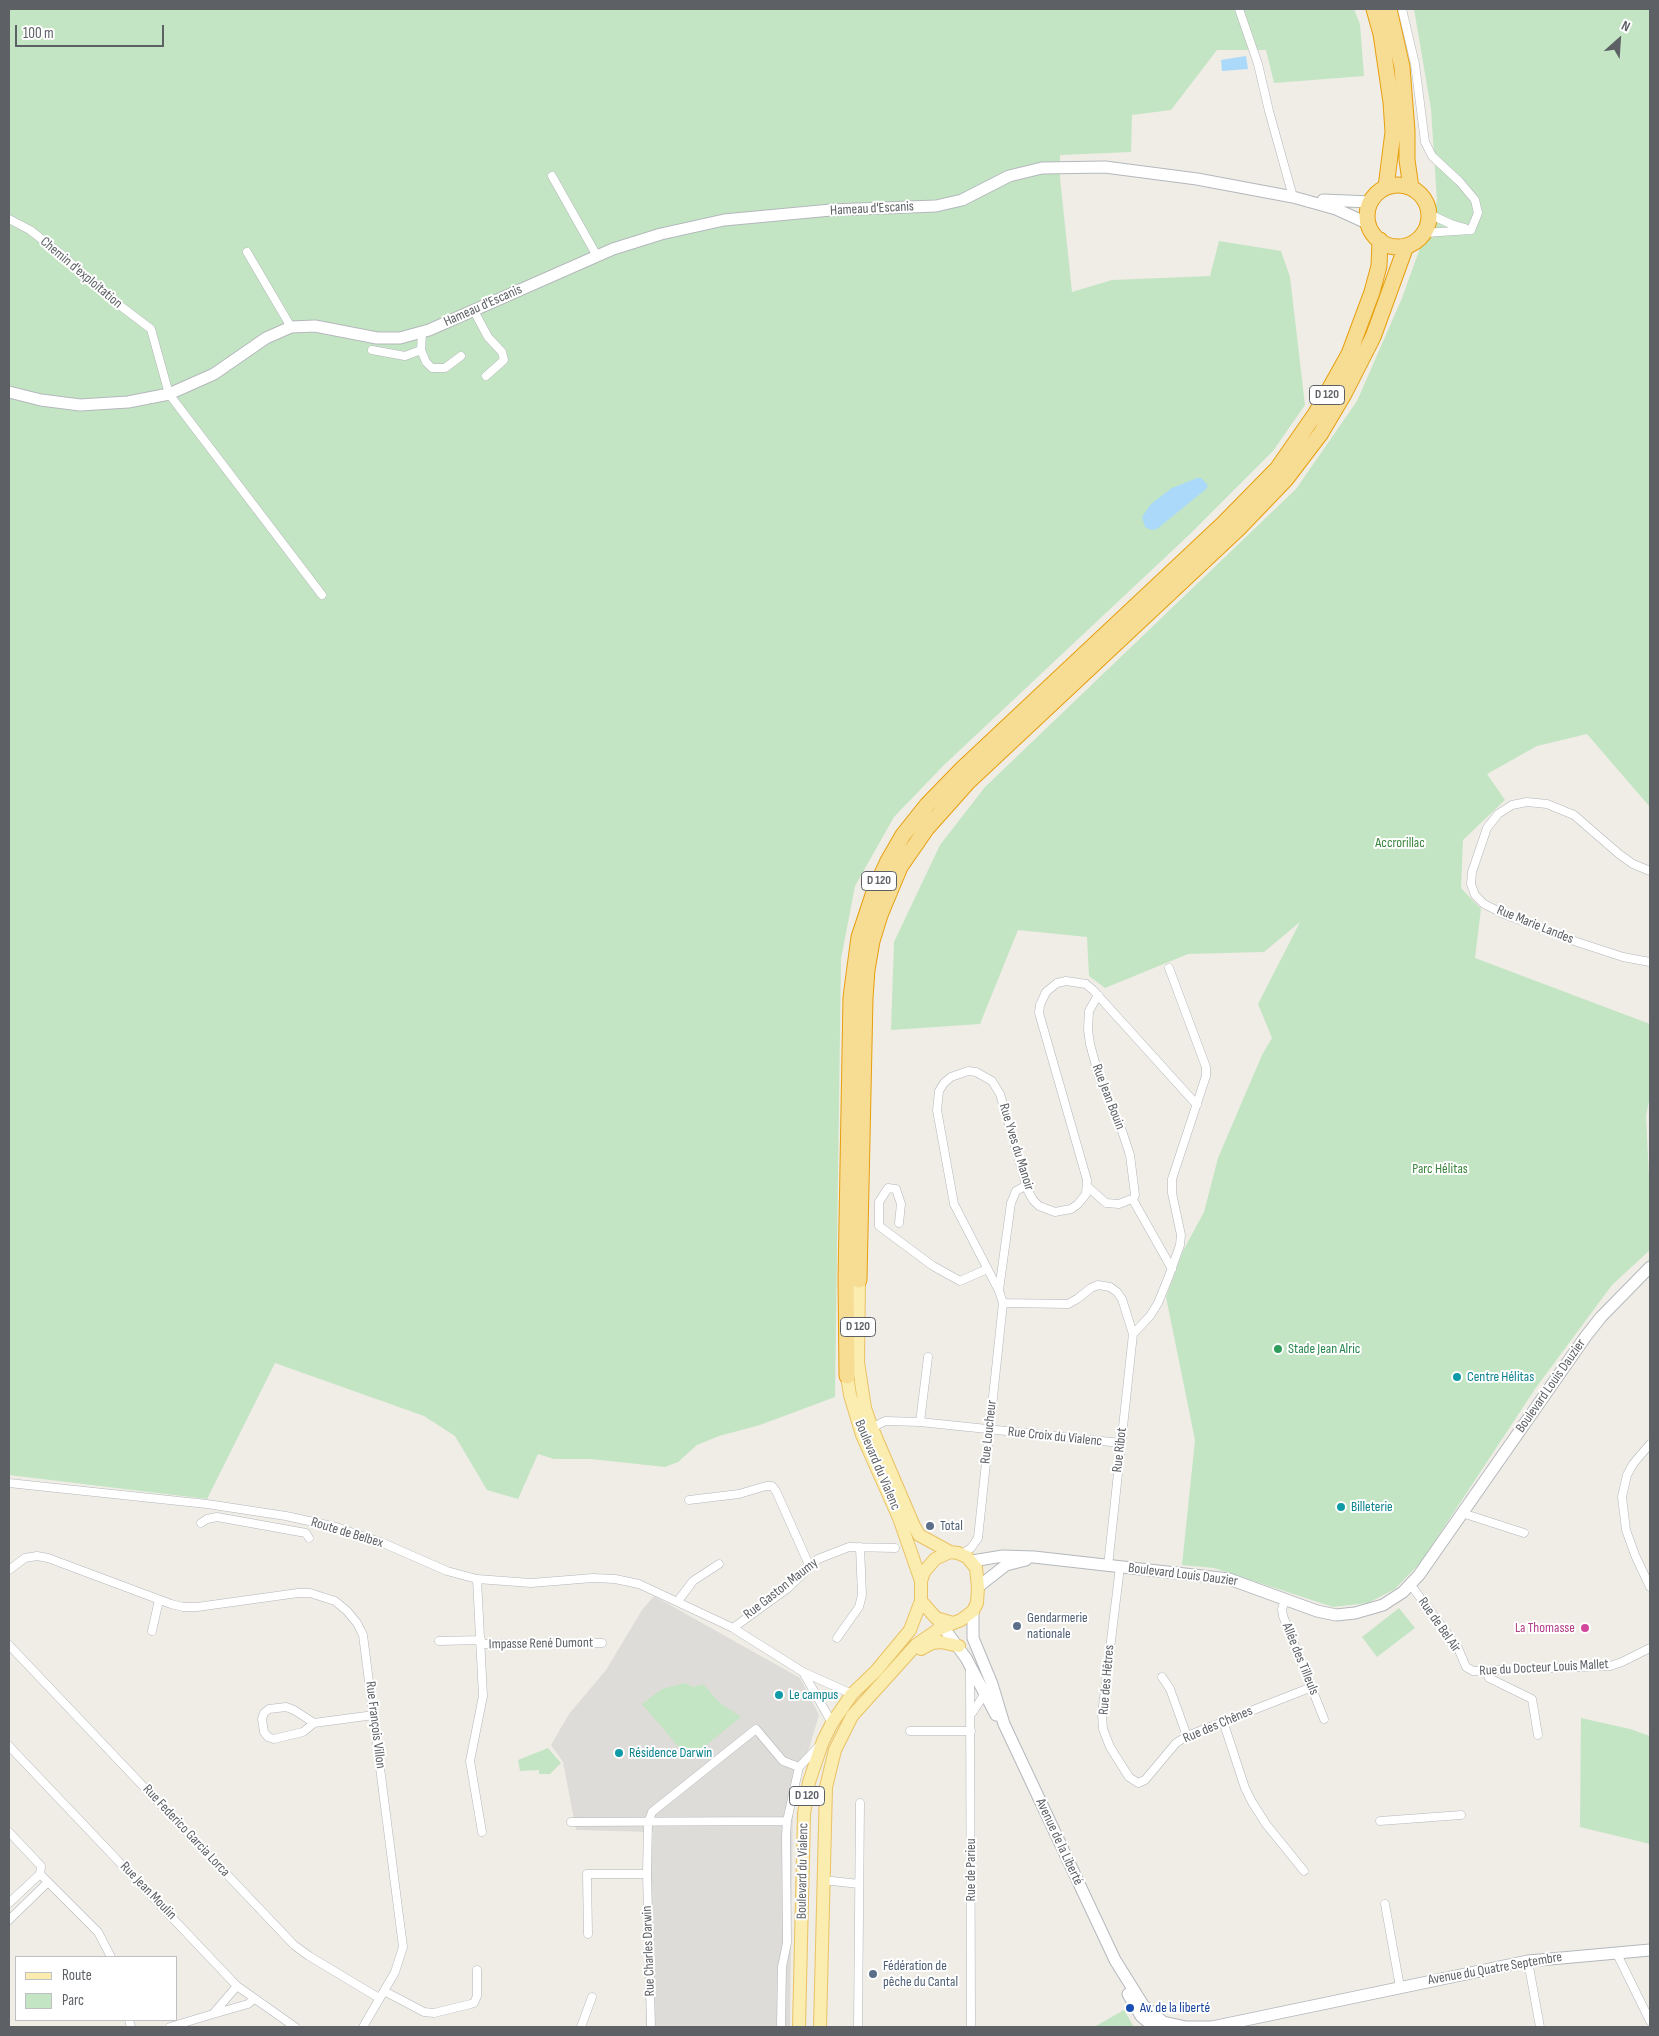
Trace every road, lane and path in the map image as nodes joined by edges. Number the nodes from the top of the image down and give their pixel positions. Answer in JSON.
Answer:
{"nodes":[{"id":1,"x":1239,"y":9,"type":"edge"},
{"id":2,"x":1374,"y":9,"type":"edge"},
{"id":3,"x":1389,"y":9,"type":"edge"},
{"id":4,"x":1402,"y":9,"type":"edge"},
{"id":5,"x":552,"y":176,"type":"dead end"},
{"id":6,"x":1386,"y":188,"type":"junction"},
{"id":7,"x":1411,"y":188,"type":"junction"},
{"id":8,"x":1293,"y":197,"type":"junction"},
{"id":9,"x":1371,"y":202,"type":"junction"},
{"id":10,"x":1429,"y":214,"type":"junction"},
{"id":11,"x":9,"y":219,"type":"edge"},
{"id":12,"x":1369,"y":224,"type":"junction"},
{"id":13,"x":1471,"y":230,"type":"junction"},
{"id":14,"x":1424,"y":233,"type":"junction"},
{"id":15,"x":1380,"y":240,"type":"junction"},
{"id":16,"x":1406,"y":246,"type":"junction"},
{"id":17,"x":247,"y":252,"type":"dead end"},
{"id":18,"x":597,"y":256,"type":"junction"},
{"id":19,"x":474,"y":311,"type":"junction"},
{"id":20,"x":290,"y":327,"type":"junction"},
{"id":21,"x":422,"y":333,"type":"junction"},
{"id":22,"x":372,"y":350,"type":"dead end"},
{"id":23,"x":421,"y":350,"type":"junction"},
{"id":24,"x":461,"y":356,"type":"dead end"},
{"id":25,"x":486,"y":376,"type":"dead end"},
{"id":26,"x":9,"y":392,"type":"edge"},
{"id":27,"x":169,"y":394,"type":"junction"},
{"id":28,"x":322,"y":595,"type":"dead end"},
{"id":29,"x":1650,"y":871,"type":"edge"},
{"id":30,"x":1650,"y":962,"type":"edge"},
{"id":31,"x":1169,"y":968,"type":"dead end"},
{"id":32,"x":1098,"y":994,"type":"junction"},
{"id":33,"x":1197,"y":1104,"type":"junction"},
{"id":34,"x":1027,"y":1185,"type":"junction"},
{"id":35,"x":1088,"y":1187,"type":"junction"},
{"id":36,"x":1133,"y":1200,"type":"junction"},
{"id":37,"x":899,"y":1223,"type":"dead end"},
{"id":38,"x":987,"y":1269,"type":"junction"},
{"id":39,"x":1172,"y":1269,"type":"junction"},
{"id":40,"x":1650,"y":1269,"type":"edge"},
{"id":41,"x":859,"y":1280,"type":"joint"},
{"id":42,"x":999,"y":1291,"type":"junction"},
{"id":43,"x":1003,"y":1303,"type":"junction"},
{"id":44,"x":1133,"y":1334,"type":"junction"},
{"id":45,"x":928,"y":1357,"type":"dead end"},
{"id":46,"x":848,"y":1376,"type":"joint"},
{"id":47,"x":920,"y":1422,"type":"junction"},
{"id":48,"x":872,"y":1428,"type":"junction"},
{"id":49,"x":989,"y":1430,"type":"junction"},
{"id":50,"x":1121,"y":1443,"type":"junction"},
{"id":51,"x":1650,"y":1444,"type":"edge"},
{"id":52,"x":9,"y":1483,"type":"edge"},
{"id":53,"x":689,"y":1500,"type":"dead end"},
{"id":54,"x":1462,"y":1513,"type":"junction"},
{"id":55,"x":286,"y":1516,"type":"junction"},
{"id":56,"x":201,"y":1523,"type":"dead end"},
{"id":57,"x":284,"y":1529,"type":"junction"},
{"id":58,"x":1524,"y":1533,"type":"dead end"},
{"id":59,"x":309,"y":1538,"type":"dead end"},
{"id":60,"x":860,"y":1547,"type":"junction"},
{"id":61,"x":895,"y":1548,"type":"dead end"},
{"id":62,"x":961,"y":1556,"type":"junction"},
{"id":63,"x":1034,"y":1557,"type":"junction"},
{"id":64,"x":719,"y":1564,"type":"dead end"},
{"id":65,"x":1108,"y":1566,"type":"junction"},
{"id":66,"x":810,"y":1567,"type":"junction"},
{"id":67,"x":1120,"y":1567,"type":"junction"},
{"id":68,"x":9,"y":1569,"type":"edge"},
{"id":69,"x":477,"y":1579,"type":"junction"},
{"id":70,"x":921,"y":1580,"type":"junction"},
{"id":71,"x":1410,"y":1584,"type":"junction"},
{"id":72,"x":978,"y":1587,"type":"junction"},
{"id":73,"x":1650,"y":1587,"type":"edge"},
{"id":74,"x":1285,"y":1599,"type":"junction"},
{"id":75,"x":159,"y":1600,"type":"junction"},
{"id":76,"x":921,"y":1600,"type":"junction"},
{"id":77,"x":678,"y":1601,"type":"junction"},
{"id":78,"x":973,"y":1611,"type":"junction"},
{"id":79,"x":944,"y":1623,"type":"junction"},
{"id":80,"x":734,"y":1628,"type":"junction"},
{"id":81,"x":152,"y":1631,"type":"dead end"},
{"id":82,"x":837,"y":1638,"type":"dead end"},
{"id":83,"x":440,"y":1641,"type":"dead end"},
{"id":84,"x":481,"y":1642,"type":"junction"},
{"id":85,"x":602,"y":1643,"type":"dead end"},
{"id":86,"x":9,"y":1645,"type":"edge"},
{"id":87,"x":958,"y":1646,"type":"junction"},
{"id":88,"x":1650,"y":1648,"type":"edge"},
{"id":89,"x":899,"y":1662,"type":"junction"},
{"id":90,"x":970,"y":1664,"type":"junction"},
{"id":91,"x":1466,"y":1667,"type":"joint"},
{"id":92,"x":1486,"y":1671,"type":"junction"},
{"id":93,"x":803,"y":1672,"type":"junction"},
{"id":94,"x":1162,"y":1677,"type":"dead end"},
{"id":95,"x":1312,"y":1687,"type":"junction"},
{"id":96,"x":988,"y":1690,"type":"junction"},
{"id":97,"x":852,"y":1694,"type":"junction"},
{"id":98,"x":972,"y":1713,"type":"junction"},
{"id":99,"x":374,"y":1716,"type":"junction"},
{"id":100,"x":1324,"y":1719,"type":"dead end"},
{"id":101,"x":1223,"y":1721,"type":"junction"},
{"id":102,"x":314,"y":1723,"type":"junction"},
{"id":103,"x":832,"y":1723,"type":"junction"},
{"id":104,"x":910,"y":1731,"type":"dead end"},
{"id":105,"x":971,"y":1731,"type":"junction"},
{"id":106,"x":1538,"y":1735,"type":"dead end"},
{"id":107,"x":1187,"y":1736,"type":"junction"},
{"id":108,"x":823,"y":1741,"type":"junction"},
{"id":109,"x":9,"y":1746,"type":"edge"},
{"id":110,"x":799,"y":1767,"type":"junction"},
{"id":111,"x":1138,"y":1783,"type":"joint"},
{"id":112,"x":860,"y":1802,"type":"dead end"},
{"id":113,"x":1462,"y":1814,"type":"dead end"},
{"id":114,"x":787,"y":1821,"type":"junction"},
{"id":115,"x":1380,"y":1821,"type":"dead end"},
{"id":116,"x":570,"y":1822,"type":"dead end"},
{"id":117,"x":648,"y":1822,"type":"junction"},
{"id":118,"x":9,"y":1832,"type":"edge"},
{"id":119,"x":482,"y":1832,"type":"dead end"},
{"id":120,"x":1304,"y":1871,"type":"dead end"},
{"id":121,"x":40,"y":1874,"type":"junction"},
{"id":122,"x":647,"y":1874,"type":"junction"},
{"id":123,"x":823,"y":1880,"type":"junction"},
{"id":124,"x":48,"y":1882,"type":"junction"},
{"id":125,"x":859,"y":1884,"type":"junction"},
{"id":126,"x":9,"y":1903,"type":"edge"},
{"id":127,"x":786,"y":1903,"type":"junction"},
{"id":128,"x":1385,"y":1904,"type":"dead end"},
{"id":129,"x":9,"y":1920,"type":"edge"},
{"id":130,"x":588,"y":1934,"type":"dead end"},
{"id":131,"x":797,"y":1944,"type":"junction"},
{"id":132,"x":1650,"y":1950,"type":"edge"},
{"id":133,"x":1616,"y":1952,"type":"junction"},
{"id":134,"x":110,"y":1956,"type":"edge"},
{"id":135,"x":1115,"y":1960,"type":"junction"},
{"id":136,"x":1528,"y":1961,"type":"junction"},
{"id":137,"x":477,"y":1970,"type":"dead end"},
{"id":138,"x":237,"y":1986,"type":"junction"},
{"id":139,"x":1400,"y":1987,"type":"junction"},
{"id":140,"x":384,"y":1990,"type":"junction"},
{"id":141,"x":592,"y":1997,"type":"dead end"},
{"id":142,"x":379,"y":1998,"type":"junction"},
{"id":143,"x":254,"y":1999,"type":"junction"},
{"id":144,"x":1133,"y":2004,"type":"junction"},
{"id":145,"x":213,"y":2014,"type":"junction"},
{"id":146,"x":1650,"y":2021,"type":"edge"},
{"id":147,"x":1159,"y":2025,"type":"edge"},
{"id":148,"x":170,"y":2027,"type":"edge"},
{"id":149,"x":295,"y":2027,"type":"edge"},
{"id":150,"x":363,"y":2027,"type":"edge"},
{"id":151,"x":582,"y":2027,"type":"edge"},
{"id":152,"x":651,"y":2027,"type":"edge"},
{"id":153,"x":781,"y":2027,"type":"edge"},
{"id":154,"x":799,"y":2027,"type":"edge"},
{"id":155,"x":820,"y":2027,"type":"edge"},
{"id":156,"x":858,"y":2027,"type":"edge"},
{"id":157,"x":971,"y":2027,"type":"edge"},
{"id":158,"x":1146,"y":2027,"type":"edge"},
{"id":159,"x":1212,"y":2027,"type":"edge"},
{"id":160,"x":1540,"y":2027,"type":"edge"}],
"edges":[{"from":1,"to":8,"type":"street"},
{"from":2,"to":6,"type":"highway"},
{"from":3,"to":7,"type":"highway"},
{"from":4,"to":13,"type":"street"},
{"from":5,"to":18,"type":"street"},
{"from":6,"to":7,"type":"highway"},
{"from":6,"to":9,"type":"highway"},
{"from":7,"to":10,"type":"highway"},
{"from":8,"to":9,"type":"street"},
{"from":8,"to":12,"type":"street"},
{"from":8,"to":18,"type":"street","name":"Hameau d'Escanis"},
{"from":9,"to":12,"type":"highway"},
{"from":10,"to":13,"type":"street"},
{"from":10,"to":14,"type":"highway"},
{"from":11,"to":27,"type":"street","name":"Chemin d'exploitation"},
{"from":12,"to":15,"type":"highway"},
{"from":13,"to":14,"type":"street"},
{"from":14,"to":16,"type":"highway"},
{"from":15,"to":16,"type":"highway"},
{"from":15,"to":46,"type":"highway","number":"D 120"},
{"from":16,"to":41,"type":"highway","number":"D 120"},
{"from":17,"to":20,"type":"street"},
{"from":18,"to":19,"type":"street","name":"Hameau d'Escanis"},
{"from":19,"to":21,"type":"street","name":"Hameau d'Escanis"},
{"from":19,"to":25,"type":"street"},
{"from":20,"to":21,"type":"street","name":"Hameau d'Escanis"},
{"from":20,"to":27,"type":"street","name":"Hameau d'Escanis"},
{"from":21,"to":23,"type":"street"},
{"from":22,"to":23,"type":"street"},
{"from":23,"to":24,"type":"street"},
{"from":26,"to":27,"type":"street","name":"Hameau d'Escanis"},
{"from":27,"to":28,"type":"street"},
{"from":29,"to":30,"type":"street","name":"Rue Marie Landes"},
{"from":31,"to":33,"type":"street"},
{"from":32,"to":33,"type":"street"},
{"from":32,"to":35,"type":"street"},
{"from":32,"to":36,"type":"street","name":"Rue Jean Bouin"},
{"from":33,"to":39,"type":"street"},
{"from":34,"to":35,"type":"street","name":"Rue Yves du Manoir"},
{"from":34,"to":38,"type":"street","name":"Rue Yves du Manoir"},
{"from":34,"to":42,"type":"street"},
{"from":35,"to":36,"type":"street"},
{"from":36,"to":39,"type":"street"},
{"from":37,"to":38,"type":"street"},
{"from":38,"to":42,"type":"street","name":"Rue Yves du Manoir"},
{"from":39,"to":44,"type":"street"},
{"from":40,"to":54,"type":"street","name":"Boulevard Louis Dauzier"},
{"from":41,"to":48,"type":"main road","number":"D 120"},
{"from":42,"to":43,"type":"street","name":"Rue Yves du Manoir"},
{"from":43,"to":44,"type":"street"},
{"from":43,"to":49,"type":"street","name":"Rue Loucheur"},
{"from":44,"to":50,"type":"street","name":"Rue Ribot"},
{"from":45,"to":47,"type":"street"},
{"from":46,"to":70,"type":"main road","name":"Boulevard du Vialenc","number":"D 120"},
{"from":47,"to":48,"type":"street","name":"Rue Croix du Vialenc"},
{"from":47,"to":49,"type":"street","name":"Rue Croix du Vialenc"},
{"from":48,"to":62,"type":"main road","number":"D 120"},
{"from":49,"to":50,"type":"street","name":"Rue Croix du Vialenc"},
{"from":49,"to":62,"type":"street","name":"Rue Loucheur"},
{"from":50,"to":65,"type":"street","name":"Rue Ribot"},
{"from":51,"to":73,"type":"street"},
{"from":52,"to":55,"type":"street","name":"Route de Belbex"},
{"from":53,"to":66,"type":"street"},
{"from":54,"to":58,"type":"street"},
{"from":54,"to":71,"type":"street","name":"Boulevard Louis Dauzier"},
{"from":55,"to":57,"type":"street"},
{"from":55,"to":69,"type":"street","name":"Route de Belbex"},
{"from":56,"to":57,"type":"street"},
{"from":57,"to":59,"type":"street"},
{"from":60,"to":61,"type":"street","name":"Rue Gaston Maumy"},
{"from":60,"to":66,"type":"street","name":"Rue Gaston Maumy"},
{"from":60,"to":82,"type":"street"},
{"from":62,"to":63,"type":"street","name":"Boulevard Louis Dauzier"},
{"from":62,"to":70,"type":"main road"},
{"from":62,"to":72,"type":"main road"},
{"from":63,"to":65,"type":"street","name":"Boulevard Louis Dauzier"},
{"from":63,"to":72,"type":"street","name":"Boulevard Louis Dauzier"},
{"from":64,"to":77,"type":"street"},
{"from":65,"to":67,"type":"street","name":"Boulevard Louis Dauzier"},
{"from":66,"to":80,"type":"street","name":"Rue Gaston Maumy"},
{"from":67,"to":74,"type":"street","name":"Boulevard Louis Dauzier"},
{"from":67,"to":111,"type":"street","name":"Rue des Hêtres"},
{"from":68,"to":75,"type":"street","name":"Rue François Villon"},
{"from":69,"to":77,"type":"street","name":"Route de Belbex"},
{"from":69,"to":84,"type":"street","name":"Impasse René Dumont"},
{"from":70,"to":76,"type":"main road"},
{"from":71,"to":74,"type":"street","name":"Boulevard Louis Dauzier"},
{"from":71,"to":91,"type":"street","name":"Rue de Bel Air"},
{"from":72,"to":78,"type":"main road"},
{"from":74,"to":95,"type":"street","name":"Allée des Tilleuls"},
{"from":75,"to":81,"type":"street"},
{"from":75,"to":99,"type":"street","name":"Rue François Villon"},
{"from":76,"to":79,"type":"main road"},
{"from":76,"to":97,"type":"main road","name":"Boulevard du Vialenc","number":"D 120"},
{"from":77,"to":80,"type":"street","name":"Route de Belbex"},
{"from":78,"to":79,"type":"main road"},
{"from":78,"to":96,"type":"street","name":"Avenue de la Liberté"},
{"from":79,"to":87,"type":"street","name":"Avenue de la Liberté"},
{"from":79,"to":89,"type":"main road","name":"Boulevard du Vialenc","number":"D 120"},
{"from":80,"to":93,"type":"street","name":"Route de Belbex"},
{"from":83,"to":84,"type":"street","name":"Impasse René Dumont"},
{"from":84,"to":85,"type":"street","name":"Impasse René Dumont"},
{"from":84,"to":119,"type":"street","name":"Impasse René Dumont"},
{"from":86,"to":142,"type":"street","name":"Rue Federico Garcia Lorca"},
{"from":87,"to":89,"type":"main road"},
{"from":87,"to":90,"type":"street","name":"Avenue de la Liberté"},
{"from":88,"to":92,"type":"street","name":"Rue du Docteur Louis Mallet"},
{"from":89,"to":123,"type":"main road","name":"Boulevard du Vialenc","number":"D 120"},
{"from":90,"to":96,"type":"street","name":"Avenue de la Liberté"},
{"from":90,"to":98,"type":"street","name":"Rue de Parieu"},
{"from":91,"to":92,"type":"street","name":"Rue du Docteur Louis Mallet"},
{"from":92,"to":106,"type":"street"},
{"from":93,"to":97,"type":"street","name":"Route de Belbex"},
{"from":93,"to":103,"type":"street","name":"Route de Belbex"},
{"from":94,"to":107,"type":"street"},
{"from":95,"to":100,"type":"street","name":"Allée des Tilleuls"},
{"from":95,"to":101,"type":"street","name":"Rue des Chênes"},
{"from":96,"to":98,"type":"street"},
{"from":96,"to":135,"type":"street","name":"Avenue de la Liberté"},
{"from":97,"to":103,"type":"main road","name":"Boulevard du Vialenc","number":"D 120"},
{"from":98,"to":105,"type":"street","name":"Rue de Parieu"},
{"from":99,"to":102,"type":"street"},
{"from":99,"to":140,"type":"street","name":"Rue François Villon"},
{"from":101,"to":107,"type":"street","name":"Rue des Chênes"},
{"from":101,"to":120,"type":"street"},
{"from":102,"to":102,"type":"street"},
{"from":103,"to":108,"type":"main road","name":"Boulevard du Vialenc","number":"D 120"},
{"from":104,"to":105,"type":"street"},
{"from":105,"to":157,"type":"street","name":"Rue de Parieu"},
{"from":107,"to":111,"type":"street","name":"Rue des Chênes"},
{"from":108,"to":110,"type":"street"},
{"from":108,"to":131,"type":"main road","name":"Boulevard du Vialenc","number":"D 120"},
{"from":109,"to":138,"type":"street","name":"Rue Jean Moulin"},
{"from":110,"to":114,"type":"street"},
{"from":110,"to":117,"type":"street"},
{"from":112,"to":125,"type":"street"},
{"from":113,"to":115,"type":"street"},
{"from":114,"to":117,"type":"street"},
{"from":114,"to":127,"type":"street"},
{"from":116,"to":117,"type":"street"},
{"from":117,"to":122,"type":"street","name":"Rue Charles Darwin"},
{"from":118,"to":121,"type":"street"},
{"from":121,"to":124,"type":"street"},
{"from":121,"to":126,"type":"street"},
{"from":122,"to":130,"type":"street"},
{"from":122,"to":152,"type":"street","name":"Rue Charles Darwin"},
{"from":123,"to":125,"type":"street"},
{"from":123,"to":155,"type":"main road","name":"Boulevard du Vialenc","number":"D 120"},
{"from":124,"to":129,"type":"street"},
{"from":124,"to":134,"type":"street"},
{"from":125,"to":156,"type":"street"},
{"from":127,"to":131,"type":"street"},
{"from":127,"to":153,"type":"street"},
{"from":128,"to":139,"type":"street"},
{"from":131,"to":154,"type":"main road","name":"Boulevard du Vialenc","number":"D 120"},
{"from":132,"to":133,"type":"street","name":"Avenue du Quatre Septembre"},
{"from":133,"to":136,"type":"street","name":"Avenue du Quatre Septembre"},
{"from":133,"to":146,"type":"street"},
{"from":135,"to":144,"type":"street","name":"Avenue de la Liberté"},
{"from":135,"to":147,"type":"street","name":"Avenue de la Liberté"},
{"from":136,"to":139,"type":"street","name":"Avenue du Quatre Septembre"},
{"from":136,"to":160,"type":"street"},
{"from":137,"to":140,"type":"street"},
{"from":138,"to":143,"type":"street","name":"Rue Jean Moulin"},
{"from":138,"to":145,"type":"street"},
{"from":139,"to":159,"type":"street","name":"Avenue du Quatre Septembre"},
{"from":140,"to":142,"type":"street","name":"Rue François Villon"},
{"from":141,"to":151,"type":"street"},
{"from":142,"to":150,"type":"street","name":"Rue François Villon"},
{"from":143,"to":145,"type":"street"},
{"from":143,"to":149,"type":"street","name":"Rue Jean Moulin"},
{"from":144,"to":147,"type":"street","name":"Avenue de la Liberté"},
{"from":144,"to":158,"type":"street","name":"Avenue de la Liberté"},
{"from":145,"to":148,"type":"street"},
{"from":147,"to":159,"type":"street","name":"Avenue du Quatre Septembre"}]}
